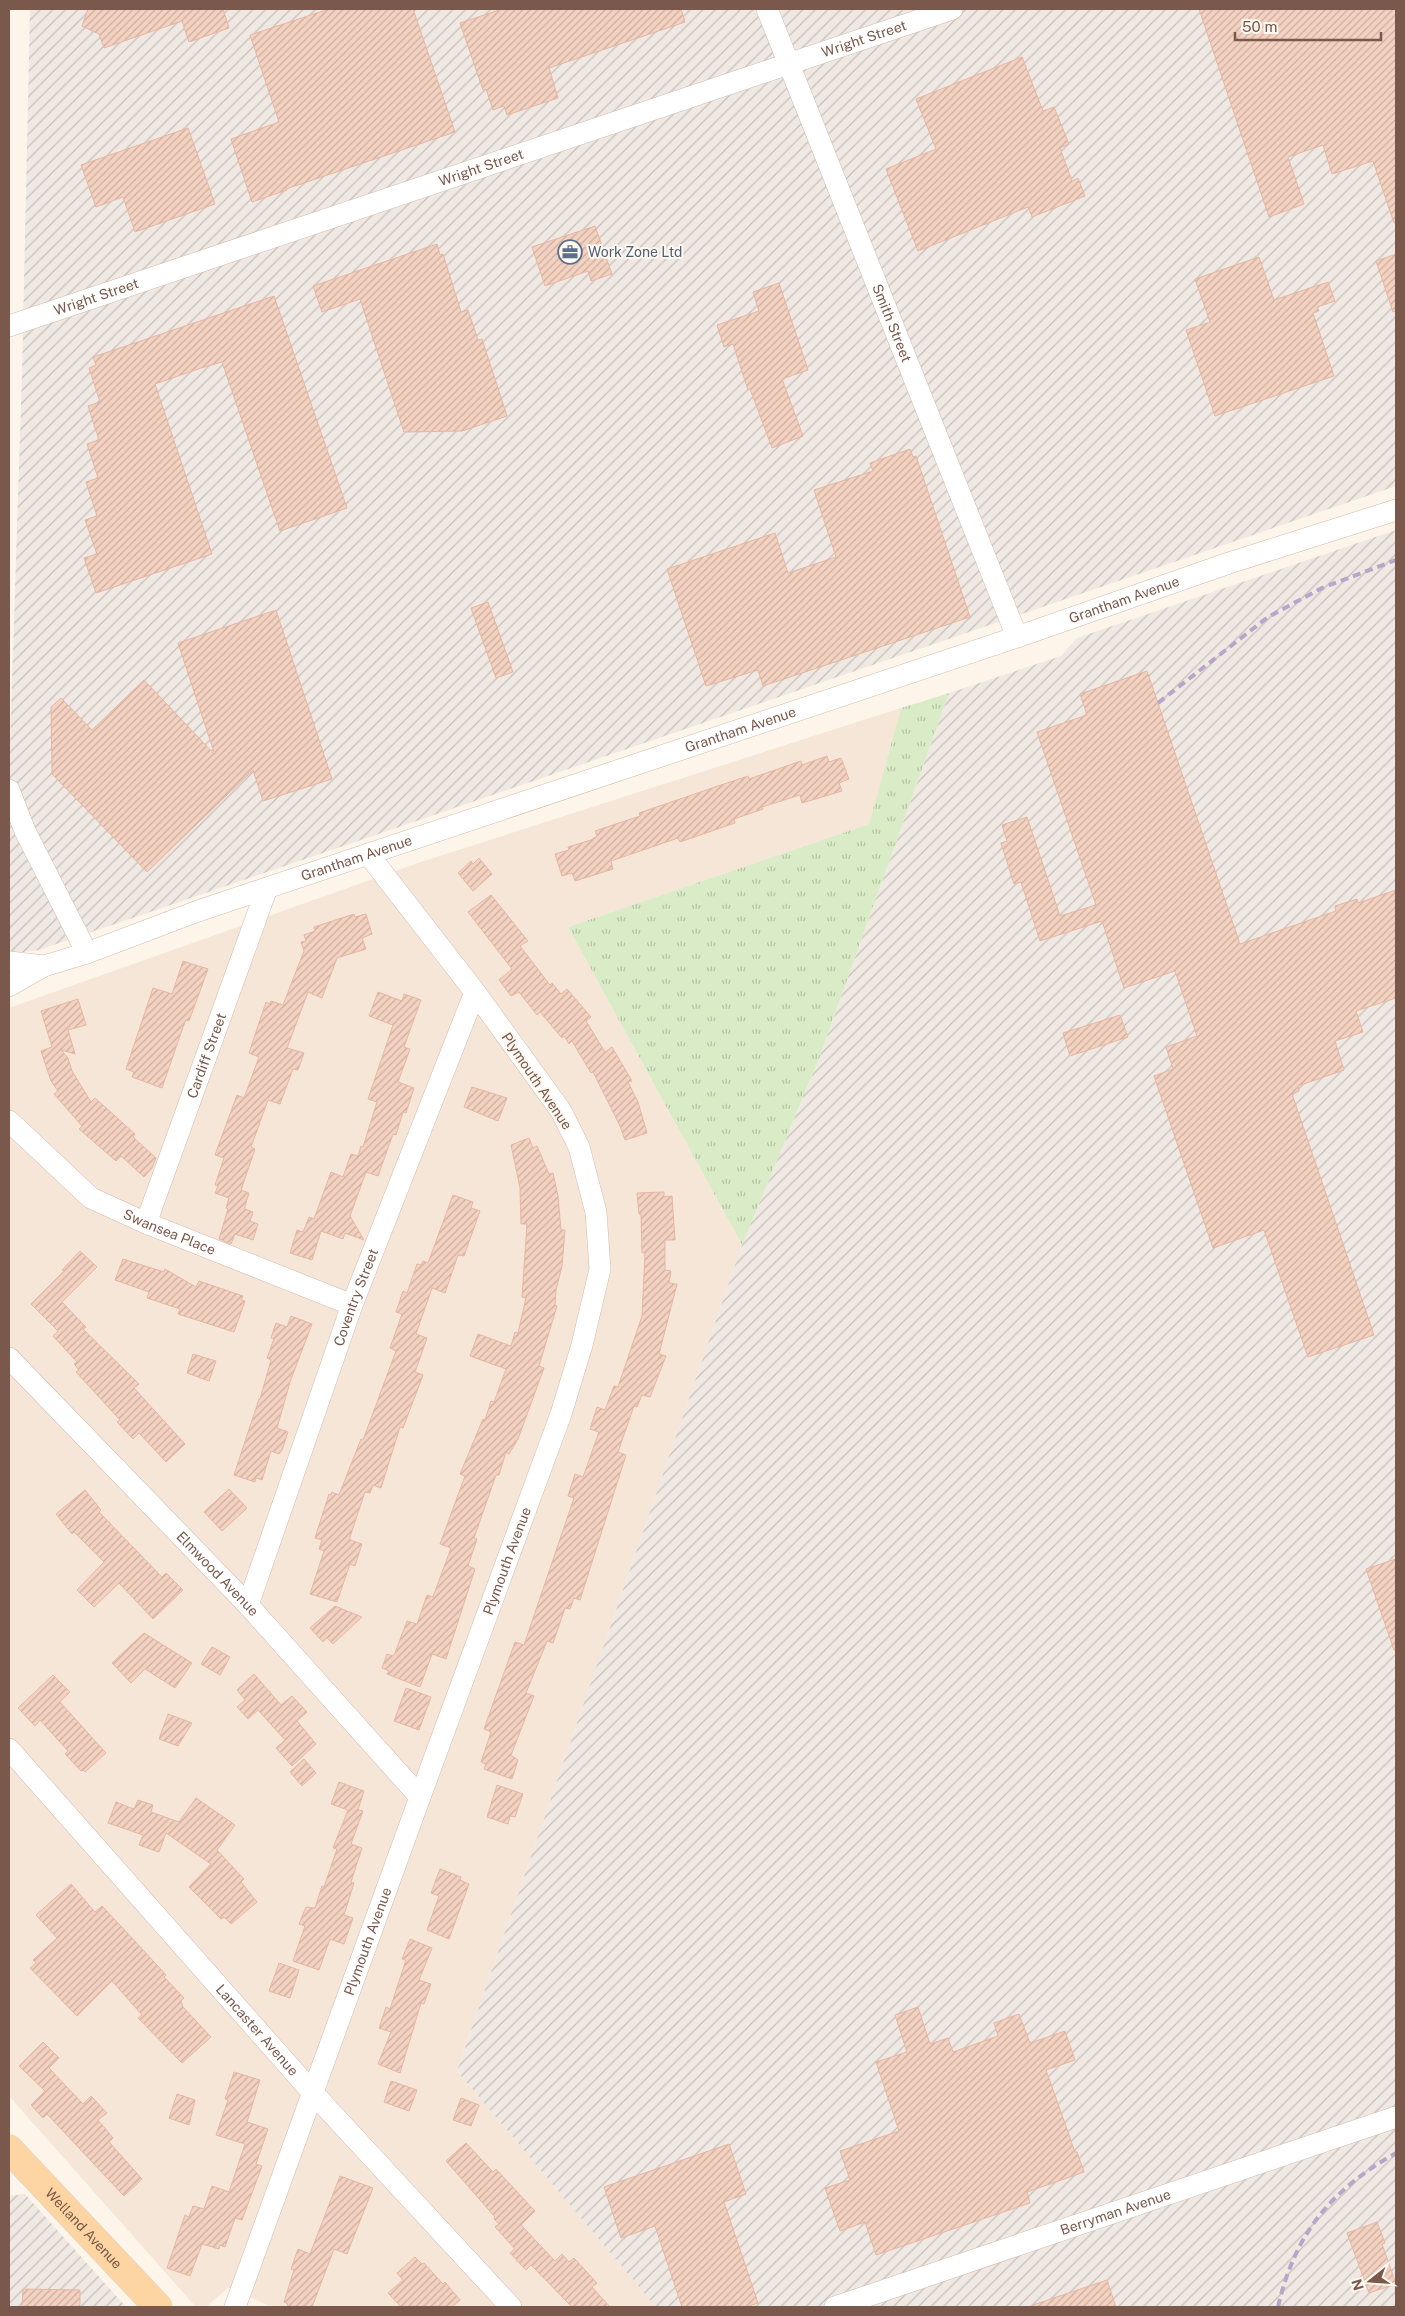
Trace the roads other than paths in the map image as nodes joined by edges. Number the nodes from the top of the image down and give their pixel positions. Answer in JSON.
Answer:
{"nodes":[{"id":1,"x":767,"y":9,"type":"edge"},
{"id":2,"x":952,"y":9,"type":"edge"},
{"id":3,"x":788,"y":63,"type":"junction"},
{"id":4,"x":9,"y":326,"type":"edge"},
{"id":5,"x":1396,"y":510,"type":"edge"},
{"id":6,"x":1017,"y":637,"type":"junction"},
{"id":7,"x":9,"y":790,"type":"edge"},
{"id":8,"x":368,"y":854,"type":"junction"},
{"id":9,"x":267,"y":888,"type":"junction"},
{"id":10,"x":87,"y":953,"type":"junction"},
{"id":11,"x":9,"y":962,"type":"edge"},
{"id":12,"x":44,"y":966,"type":"junction"},
{"id":13,"x":9,"y":986,"type":"edge"},
{"id":14,"x":475,"y":992,"type":"junction"},
{"id":15,"x":9,"y":1121,"type":"edge"},
{"id":16,"x":146,"y":1224,"type":"junction"},
{"id":17,"x":352,"y":1305,"type":"junction"},
{"id":18,"x":9,"y":1358,"type":"edge"},
{"id":19,"x":248,"y":1605,"type":"junction"},
{"id":20,"x":9,"y":1749,"type":"edge"},
{"id":21,"x":420,"y":1796,"type":"junction"},
{"id":22,"x":312,"y":2092,"type":"junction"},
{"id":23,"x":1396,"y":2117,"type":"edge"},
{"id":24,"x":9,"y":2150,"type":"edge"},
{"id":25,"x":20,"y":2174,"type":"edge"},
{"id":26,"x":158,"y":2307,"type":"edge"},
{"id":27,"x":235,"y":2307,"type":"edge"},
{"id":28,"x":511,"y":2307,"type":"edge"},
{"id":29,"x":835,"y":2307,"type":"edge"}],
"edges":[{"from":1,"to":3,"type":"street","name":"Smith Street"},
{"from":2,"to":3,"type":"street","name":"Wright Street"},
{"from":3,"to":4,"type":"street","name":"Wright Street"},
{"from":3,"to":6,"type":"street","name":"Smith Street"},
{"from":5,"to":6,"type":"street","name":"Grantham Avenue"},
{"from":6,"to":8,"type":"street","name":"Grantham Avenue"},
{"from":7,"to":10,"type":"street"},
{"from":8,"to":9,"type":"street","name":"Grantham Avenue"},
{"from":8,"to":14,"type":"street","name":"Plymouth Avenue"},
{"from":9,"to":10,"type":"street","name":"Grantham Avenue"},
{"from":9,"to":16,"type":"street","name":"Cardiff Street"},
{"from":10,"to":12,"type":"street","name":"Grantham Avenue"},
{"from":11,"to":12,"type":"street","name":"Grantham Avenue"},
{"from":12,"to":13,"type":"street","name":"Grantham Avenue"},
{"from":14,"to":17,"type":"street","name":"Coventry Street"},
{"from":14,"to":21,"type":"street","name":"Plymouth Avenue"},
{"from":15,"to":16,"type":"street","name":"Swansea Place"},
{"from":16,"to":17,"type":"street","name":"Swansea Place"},
{"from":17,"to":19,"type":"street","name":"Coventry Street"},
{"from":18,"to":19,"type":"street","name":"Elmwood Avenue"},
{"from":19,"to":21,"type":"street","name":"Elmwood Avenue"},
{"from":20,"to":22,"type":"street","name":"Lancaster Avenue"},
{"from":21,"to":22,"type":"street","name":"Plymouth Avenue"},
{"from":22,"to":27,"type":"street","name":"Plymouth Avenue"},
{"from":22,"to":28,"type":"street","name":"Lancaster Avenue"},
{"from":23,"to":29,"type":"street","name":"Berryman Avenue"},
{"from":24,"to":25,"type":"main road","name":"Welland Avenue"},
{"from":25,"to":26,"type":"main road","name":"Welland Avenue"}]}
